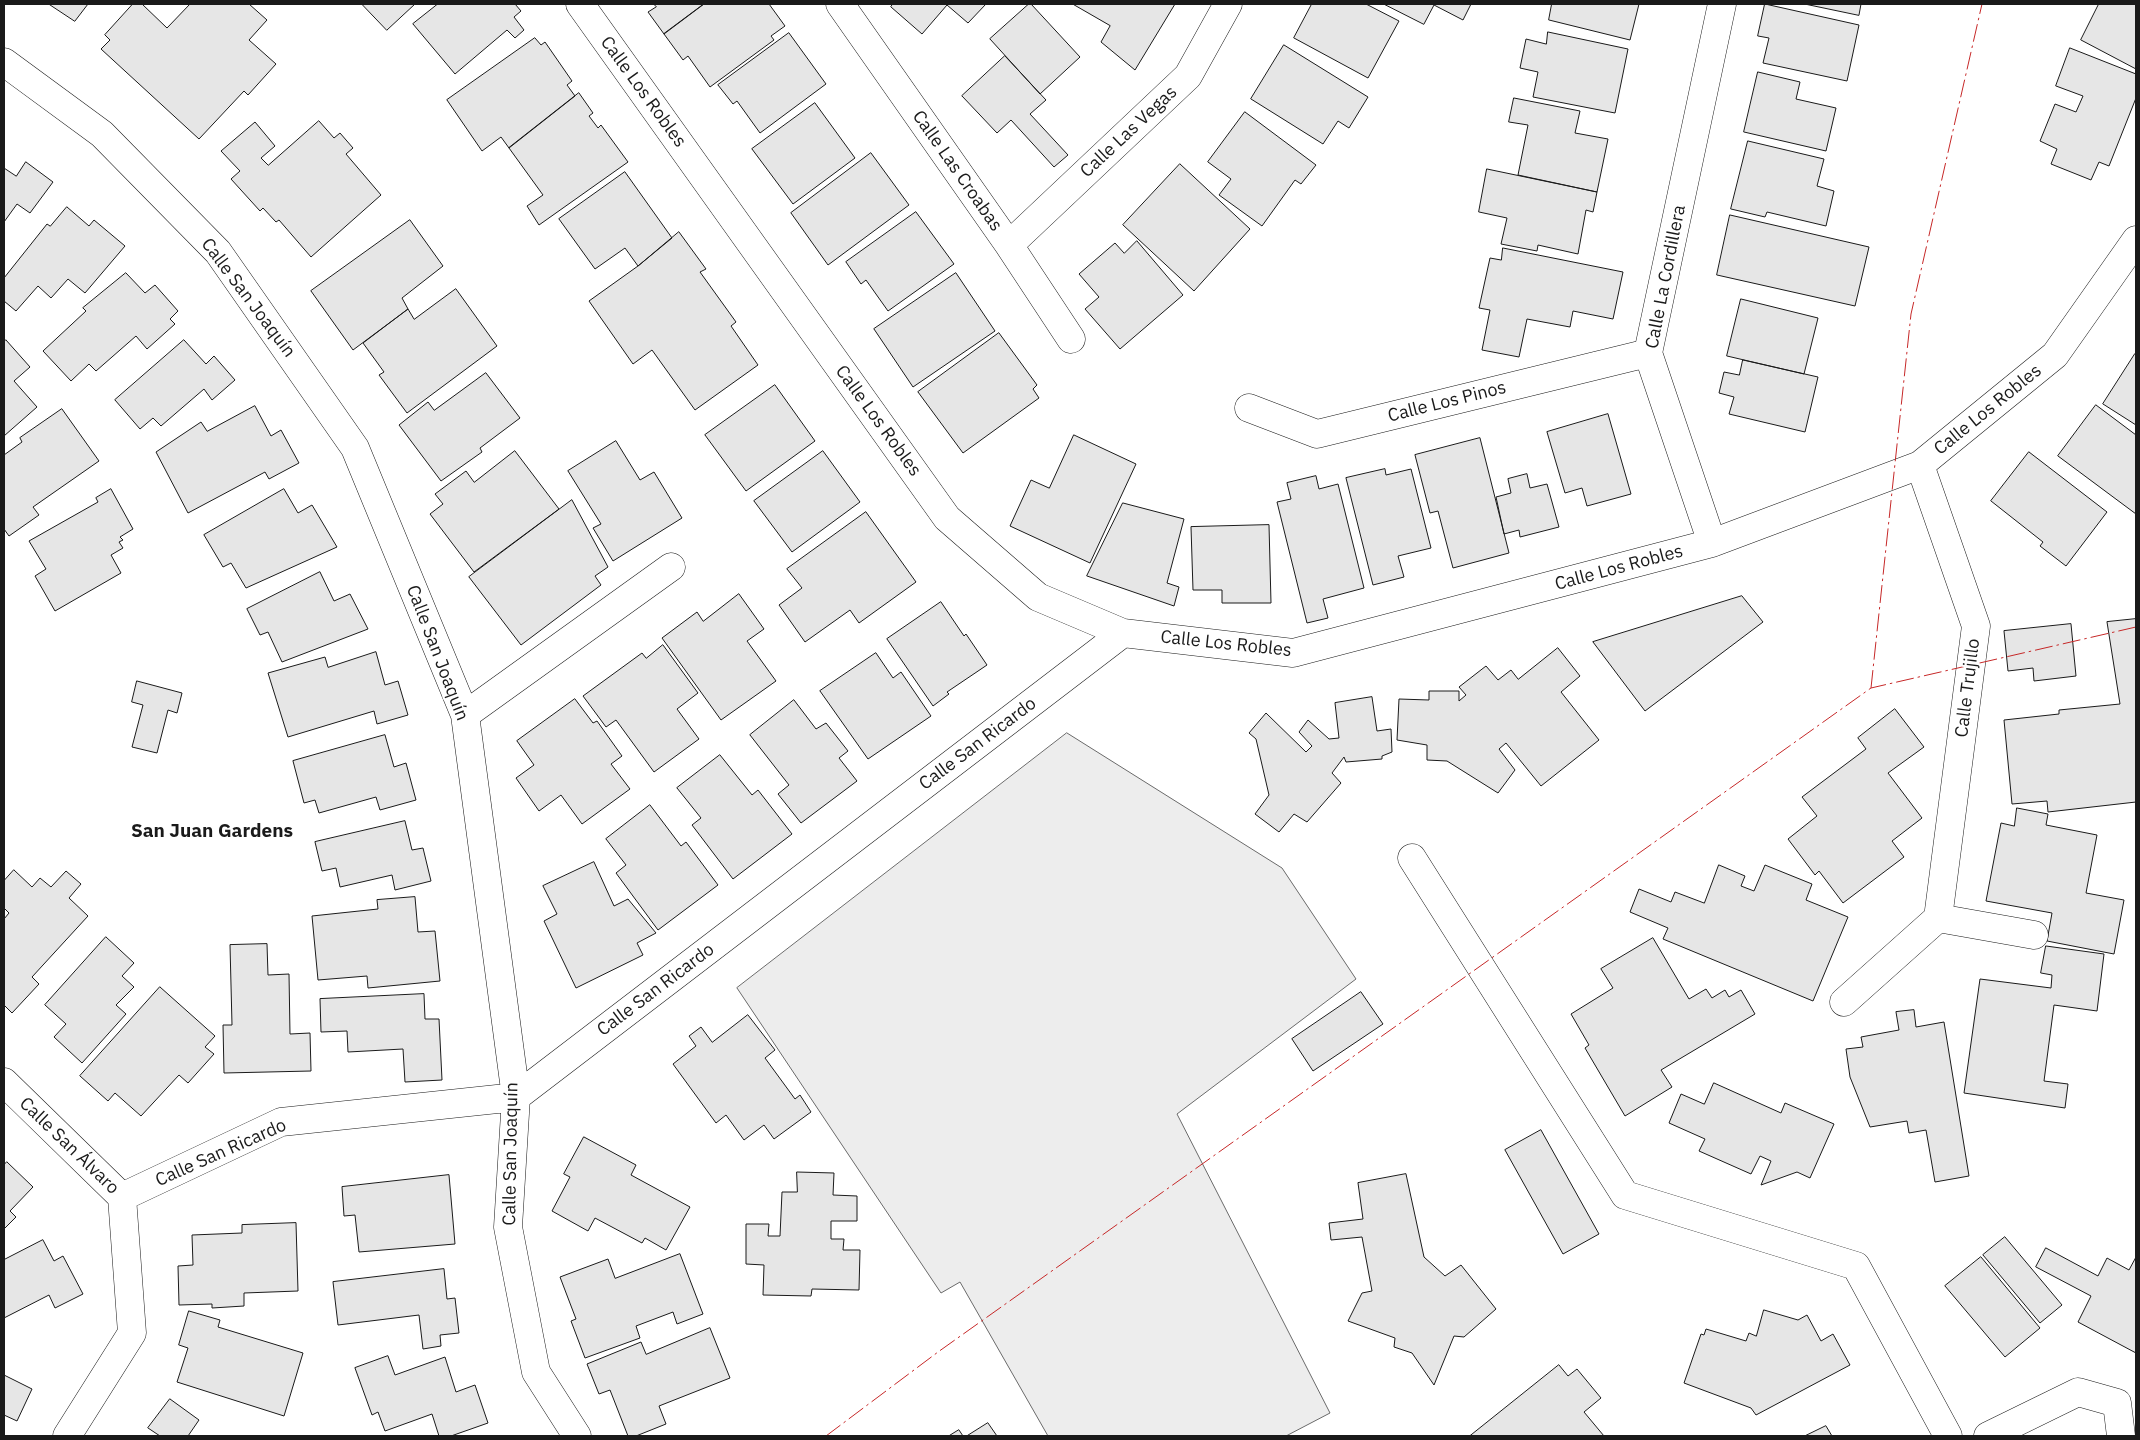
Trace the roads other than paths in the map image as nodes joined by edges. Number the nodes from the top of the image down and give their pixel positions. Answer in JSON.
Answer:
{"nodes":[{"id":1,"x":580,"y":4,"type":"edge"},
{"id":2,"x":840,"y":4,"type":"edge"},
{"id":3,"x":1228,"y":4,"type":"edge"},
{"id":4,"x":1722,"y":4,"type":"edge"},
{"id":5,"x":4,"y":62,"type":"edge"},
{"id":6,"x":2136,"y":240,"type":"edge"},
{"id":7,"x":1009,"y":245,"type":"junction"},
{"id":8,"x":1071,"y":339,"type":"dead end"},
{"id":9,"x":1648,"y":353,"type":"junction"},
{"id":10,"x":1249,"y":408,"type":"dead end"},
{"id":11,"x":1920,"y":465,"type":"junction"},
{"id":12,"x":1712,"y":544,"type":"junction"},
{"id":13,"x":671,"y":568,"type":"dead end"},
{"id":14,"x":1123,"y":633,"type":"junction"},
{"id":15,"x":465,"y":715,"type":"junction"},
{"id":16,"x":1412,"y":858,"type":"dead end"},
{"id":17,"x":1938,"y":918,"type":"junction"},
{"id":18,"x":2034,"y":935,"type":"dead end"},
{"id":19,"x":1844,"y":1002,"type":"dead end"},
{"id":20,"x":4,"y":1082,"type":"edge"},
{"id":21,"x":516,"y":1097,"type":"junction"},
{"id":22,"x":122,"y":1197,"type":"junction"},
{"id":23,"x":68,"y":1436,"type":"edge"},
{"id":24,"x":577,"y":1436,"type":"edge"},
{"id":25,"x":1948,"y":1436,"type":"edge"},
{"id":26,"x":1988,"y":1436,"type":"edge"},
{"id":27,"x":2121,"y":1436,"type":"edge"}],
"edges":[{"from":1,"to":14,"type":"street","name":"Calle Los Robles"},
{"from":2,"to":7,"type":"street","name":"Calle Las Croabas"},
{"from":3,"to":7,"type":"street","name":"Calle Las Vegas"},
{"from":4,"to":9,"type":"street","name":"Calle La Cordillera"},
{"from":5,"to":15,"type":"street","name":"Calle San Joaquín"},
{"from":6,"to":11,"type":"street","name":"Calle Los Robles"},
{"from":7,"to":8,"type":"street","name":"Calle Las Croabas"},
{"from":9,"to":10,"type":"street","name":"Calle Los Pinos"},
{"from":9,"to":12,"type":"street","name":"Calle La Cordillera"},
{"from":11,"to":12,"type":"street","name":"Calle Los Robles"},
{"from":11,"to":17,"type":"street","name":"Calle Trujillo"},
{"from":12,"to":14,"type":"street","name":"Calle Los Robles"},
{"from":13,"to":15,"type":"street"},
{"from":14,"to":21,"type":"street","name":"Calle San Ricardo"},
{"from":15,"to":21,"type":"street","name":"Calle San Joaquín"},
{"from":16,"to":25,"type":"street"},
{"from":17,"to":18,"type":"street"},
{"from":17,"to":19,"type":"street"},
{"from":20,"to":22,"type":"street","name":"Calle San Álvaro"},
{"from":21,"to":22,"type":"street","name":"Calle San Ricardo"},
{"from":21,"to":24,"type":"street","name":"Calle San Joaquín"},
{"from":22,"to":23,"type":"street","name":"Calle San Álvaro"},
{"from":26,"to":27,"type":"street"}]}
